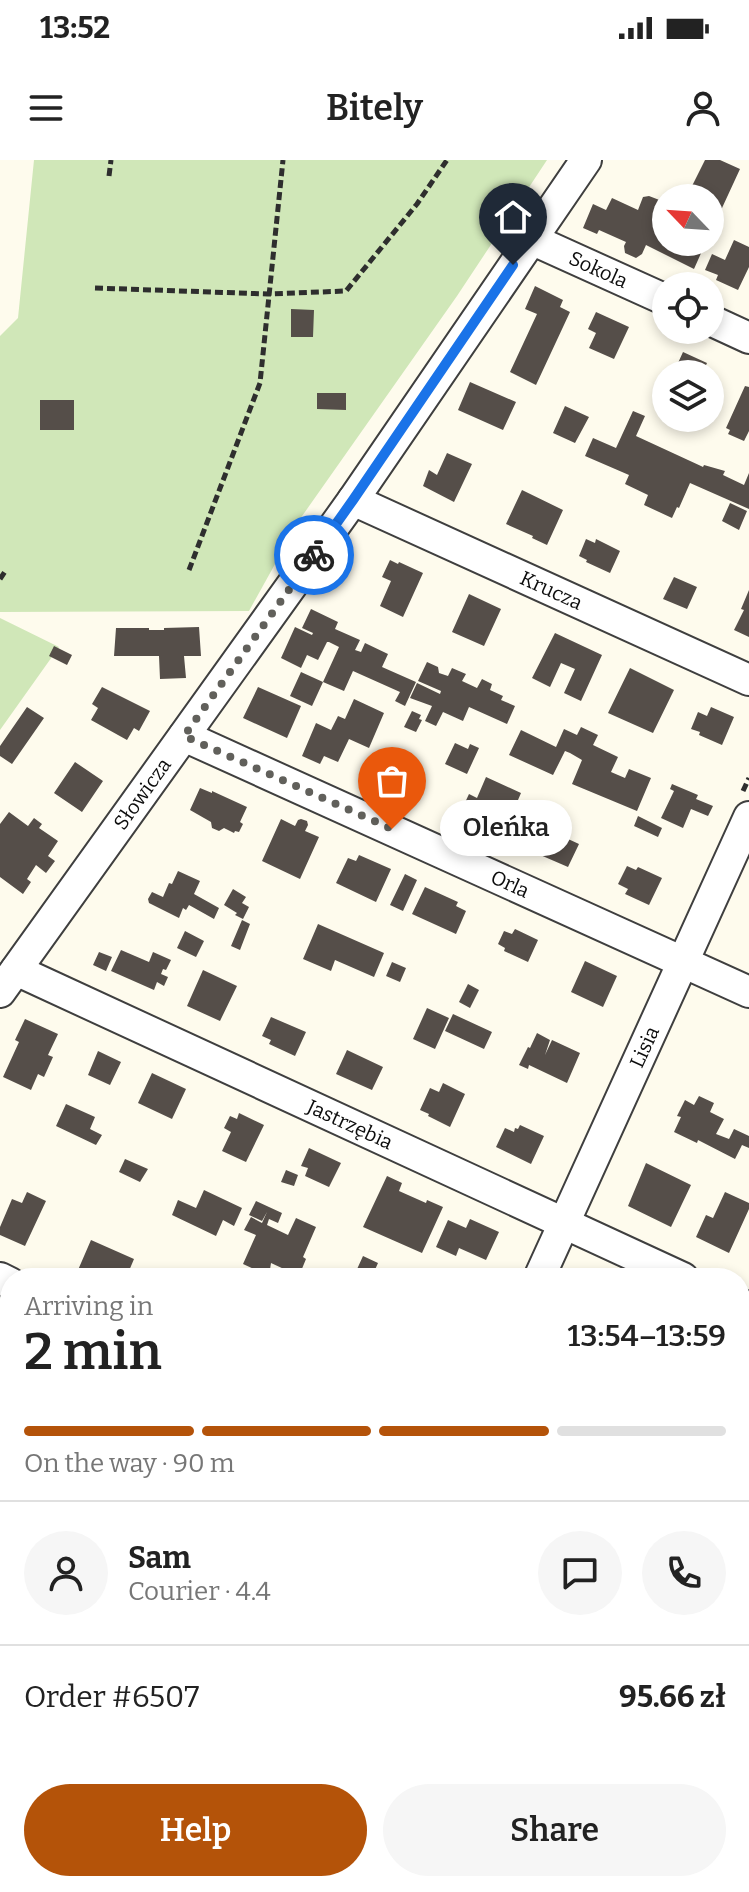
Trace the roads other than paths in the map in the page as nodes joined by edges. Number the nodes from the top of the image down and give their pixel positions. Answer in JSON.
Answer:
{"nodes":[{"id":1,"x":586,"y":160,"type":"edge"},
{"id":2,"x":531,"y":239,"type":"junction"},
{"id":3,"x":652,"y":294,"type":"edge"},
{"id":4,"x":724,"y":326,"type":"edge"},
{"id":5,"x":749,"y":338,"type":"edge"},
{"id":6,"x":353,"y":500,"type":"junction"},
{"id":7,"x":749,"y":680,"type":"edge"},
{"id":8,"x":184,"y":736,"type":"junction"},
{"id":9,"x":749,"y":817,"type":"edge"},
{"id":10,"x":683,"y":962,"type":"junction"},
{"id":11,"x":8,"y":981,"type":"edge"},
{"id":12,"x":749,"y":992,"type":"edge"},
{"id":13,"x":565,"y":1224,"type":"junction"},
{"id":14,"x":544,"y":1268,"type":"edge"},
{"id":15,"x":661,"y":1268,"type":"edge"}],
"edges":[{"from":1,"to":2,"type":"street","name":"Słowicza"},
{"from":2,"to":3,"type":"street","name":"Sokola"},
{"from":2,"to":6,"type":"street","name":"Słowicza"},
{"from":4,"to":5,"type":"street"},
{"from":6,"to":7,"type":"street","name":"Krucza"},
{"from":6,"to":8,"type":"street","name":"Słowicza"},
{"from":8,"to":10,"type":"street","name":"Orla"},
{"from":8,"to":11,"type":"street","name":"Słowicza"},
{"from":9,"to":10,"type":"street","name":"Lisia"},
{"from":10,"to":12,"type":"street","name":"Orla"},
{"from":10,"to":13,"type":"street","name":"Lisia"},
{"from":11,"to":13,"type":"street","name":"Jastrzębia"},
{"from":13,"to":14,"type":"street","name":"Lisia"},
{"from":13,"to":15,"type":"street","name":"Jastrzębia"}]}
